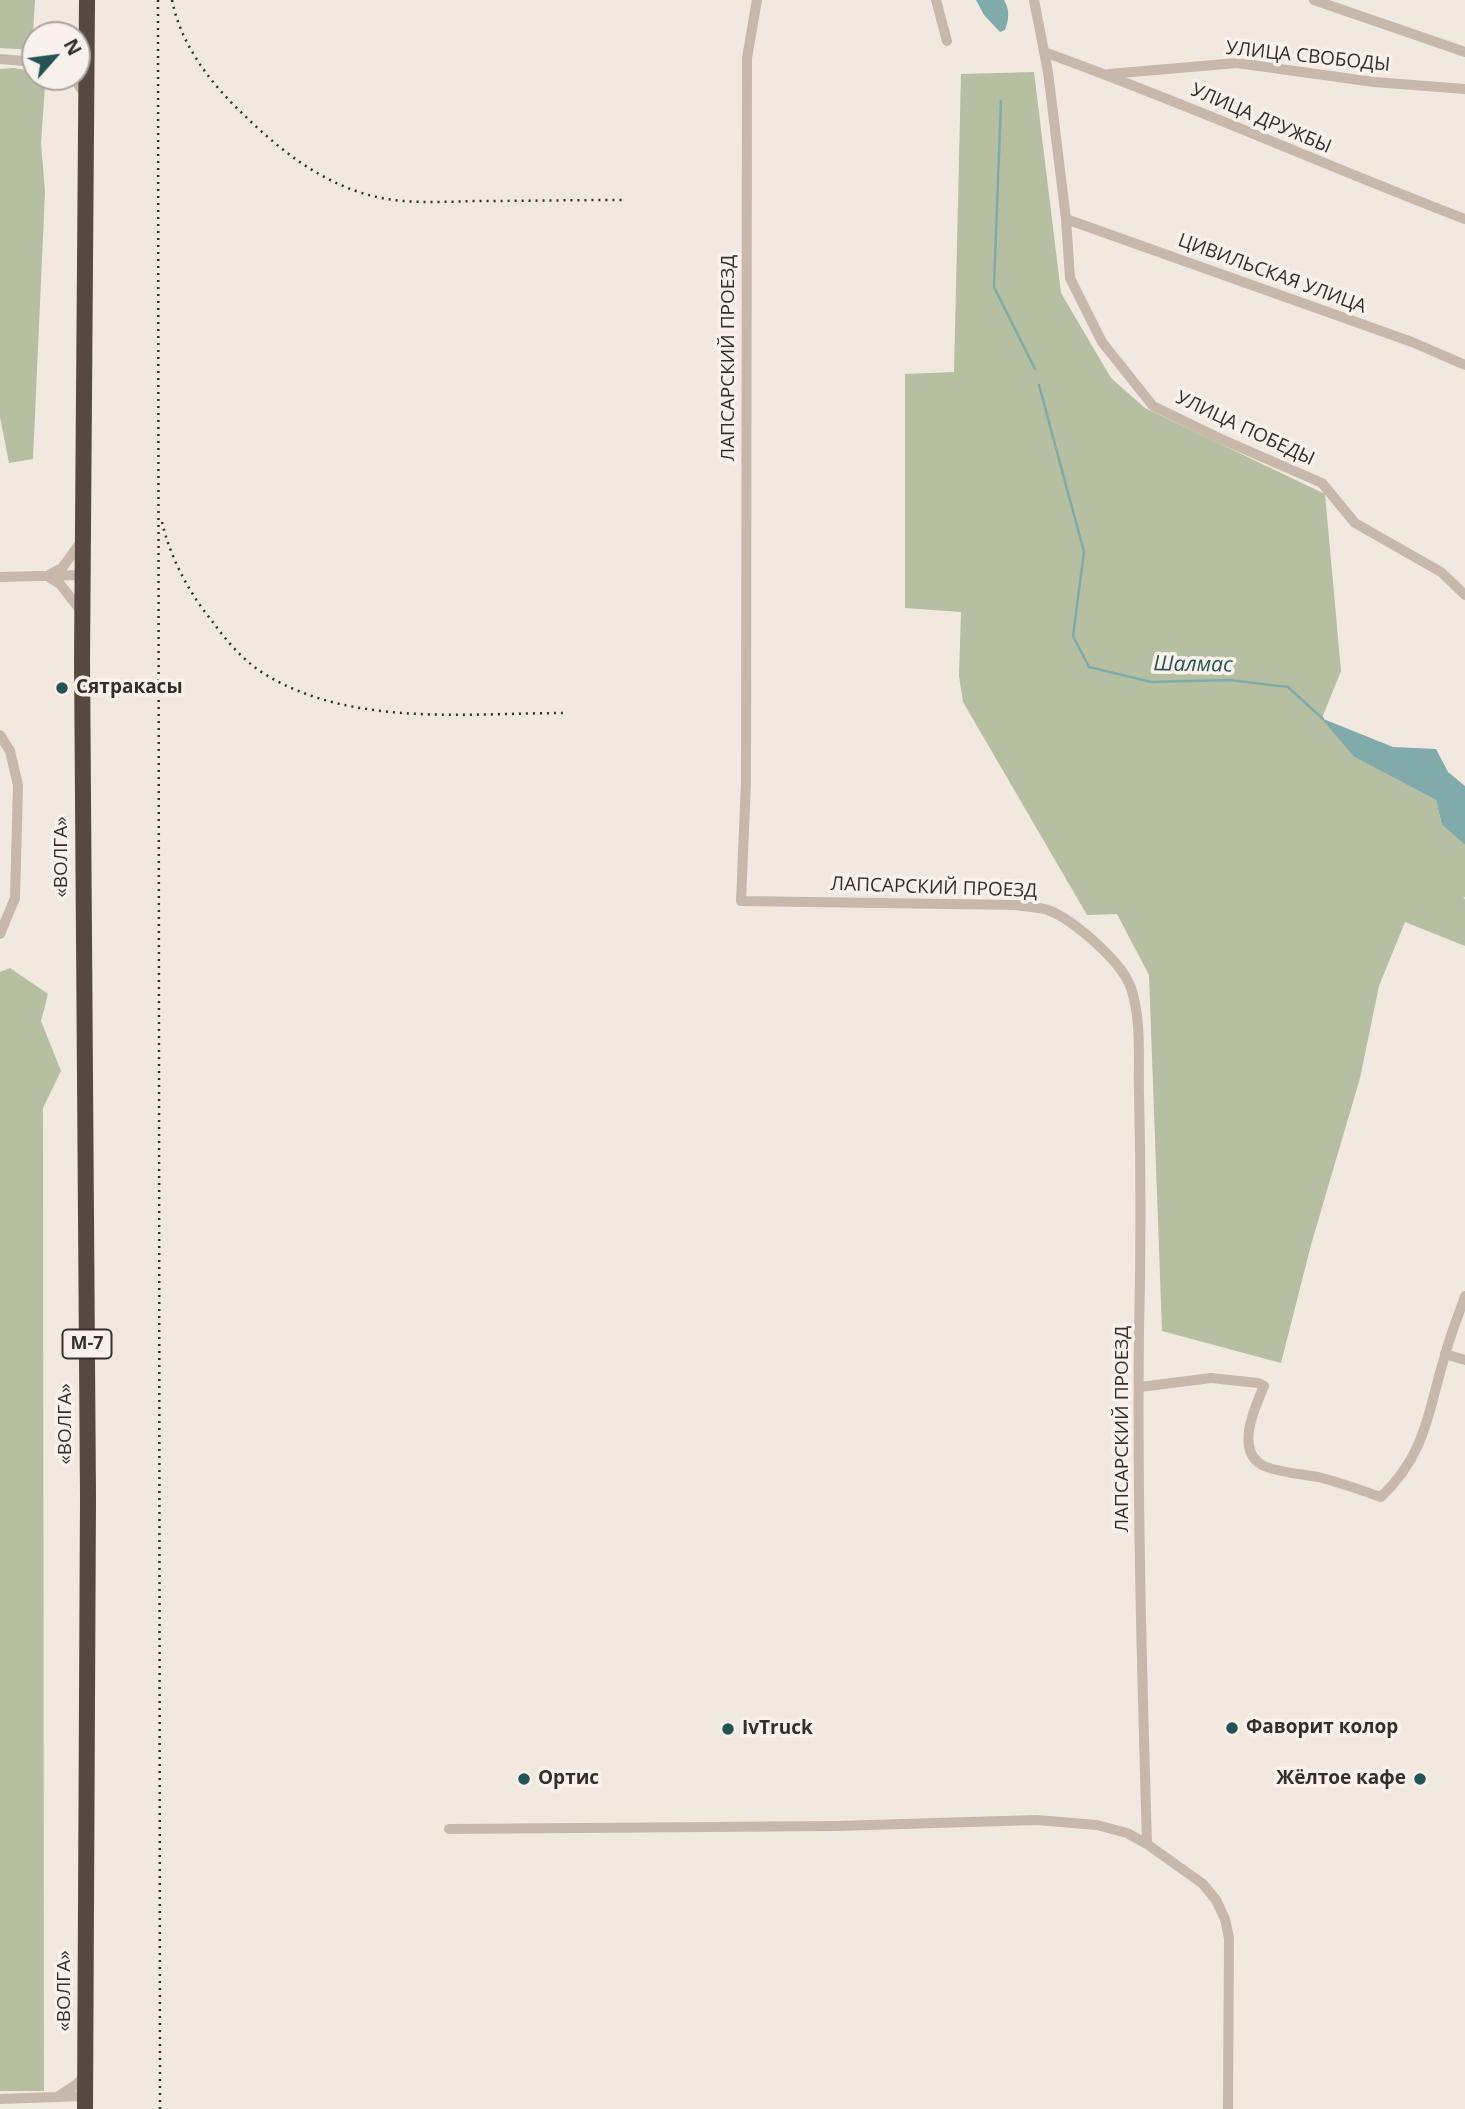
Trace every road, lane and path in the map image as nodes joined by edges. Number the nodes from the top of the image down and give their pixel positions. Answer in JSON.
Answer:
{"nodes":[{"id":1,"x":87,"y":0,"type":"edge"},
{"id":2,"x":757,"y":0,"type":"edge"},
{"id":3,"x":936,"y":0,"type":"edge"},
{"id":4,"x":1034,"y":0,"type":"edge"},
{"id":5,"x":1314,"y":0,"type":"edge"},
{"id":6,"x":87,"y":21,"type":"edge"},
{"id":7,"x":947,"y":41,"type":"dead end"},
{"id":8,"x":1044,"y":52,"type":"junction"},
{"id":9,"x":1465,"y":52,"type":"edge"},
{"id":10,"x":0,"y":59,"type":"edge"},
{"id":11,"x":21,"y":61,"type":"edge"},
{"id":12,"x":1106,"y":74,"type":"junction"},
{"id":13,"x":1465,"y":89,"type":"edge"},
{"id":14,"x":83,"y":91,"type":"edge"},
{"id":15,"x":85,"y":91,"type":"edge"},
{"id":16,"x":86,"y":96,"type":"junction"},
{"id":17,"x":1066,"y":219,"type":"junction"},
{"id":18,"x":1465,"y":219,"type":"edge"},
{"id":19,"x":1465,"y":365,"type":"edge"},
{"id":20,"x":83,"y":540,"type":"junction"},
{"id":21,"x":83,"y":575,"type":"junction"},
{"id":22,"x":47,"y":576,"type":"junction"},
{"id":23,"x":0,"y":577,"type":"edge"},
{"id":24,"x":1465,"y":595,"type":"edge"},
{"id":25,"x":83,"y":613,"type":"junction"},
{"id":26,"x":0,"y":735,"type":"edge"},
{"id":27,"x":0,"y":934,"type":"edge"},
{"id":28,"x":1465,"y":1296,"type":"edge"},
{"id":29,"x":1445,"y":1353,"type":"junction"},
{"id":30,"x":1465,"y":1360,"type":"edge"},
{"id":31,"x":1140,"y":1387,"type":"junction"},
{"id":32,"x":449,"y":1829,"type":"dead end"},
{"id":33,"x":1147,"y":1844,"type":"junction"},
{"id":34,"x":85,"y":2075,"type":"junction"},
{"id":35,"x":56,"y":2097,"type":"junction"},
{"id":36,"x":0,"y":2099,"type":"edge"},
{"id":37,"x":83,"y":2105,"type":"edge"},
{"id":38,"x":1228,"y":2109,"type":"edge"}],
"edges":[{"from":1,"to":6,"type":"highway","name":"«ВОЛГА»"},
{"from":2,"to":31,"type":"street","name":"ЛАПСАРСКИЙ ПРОЕЗД"},
{"from":3,"to":7,"type":"street"},
{"from":4,"to":8,"type":"street","name":"УЛИЦА ПОБЕДЫ"},
{"from":5,"to":9,"type":"street"},
{"from":8,"to":12,"type":"street","name":"УЛИЦА ДРУЖБЫ"},
{"from":8,"to":17,"type":"street","name":"УЛИЦА ПОБЕДЫ"},
{"from":10,"to":11,"type":"street"},
{"from":12,"to":13,"type":"street","name":"УЛИЦА СВОБОДЫ"},
{"from":12,"to":18,"type":"street","name":"УЛИЦА ДРУЖБЫ"},
{"from":14,"to":16,"type":"street"},
{"from":15,"to":16,"type":"highway","name":"«ВОЛГА»"},
{"from":16,"to":20,"type":"highway","name":"«ВОЛГА»"},
{"from":17,"to":19,"type":"street","name":"ЦИВИЛЬСКАЯ УЛИЦА"},
{"from":17,"to":24,"type":"street","name":"УЛИЦА ПОБЕДЫ"},
{"from":20,"to":21,"type":"highway","name":"«ВОЛГА»"},
{"from":20,"to":22,"type":"street"},
{"from":21,"to":22,"type":"street"},
{"from":21,"to":25,"type":"highway","name":"«ВОЛГА»"},
{"from":22,"to":23,"type":"street"},
{"from":22,"to":25,"type":"street"},
{"from":25,"to":34,"type":"highway","name":"«ВОЛГА»","number":"М-7"},
{"from":26,"to":27,"type":"street"},
{"from":28,"to":29,"type":"street"},
{"from":29,"to":30,"type":"street"},
{"from":29,"to":31,"type":"street"},
{"from":31,"to":33,"type":"street","name":"ЛАПСАРСКИЙ ПРОЕЗД"},
{"from":32,"to":33,"type":"street"},
{"from":33,"to":38,"type":"street"},
{"from":34,"to":35,"type":"street"},
{"from":34,"to":37,"type":"highway","name":"«ВОЛГА»","number":"М-7"},
{"from":35,"to":36,"type":"street"},
{"from":35,"to":37,"type":"street"}]}
